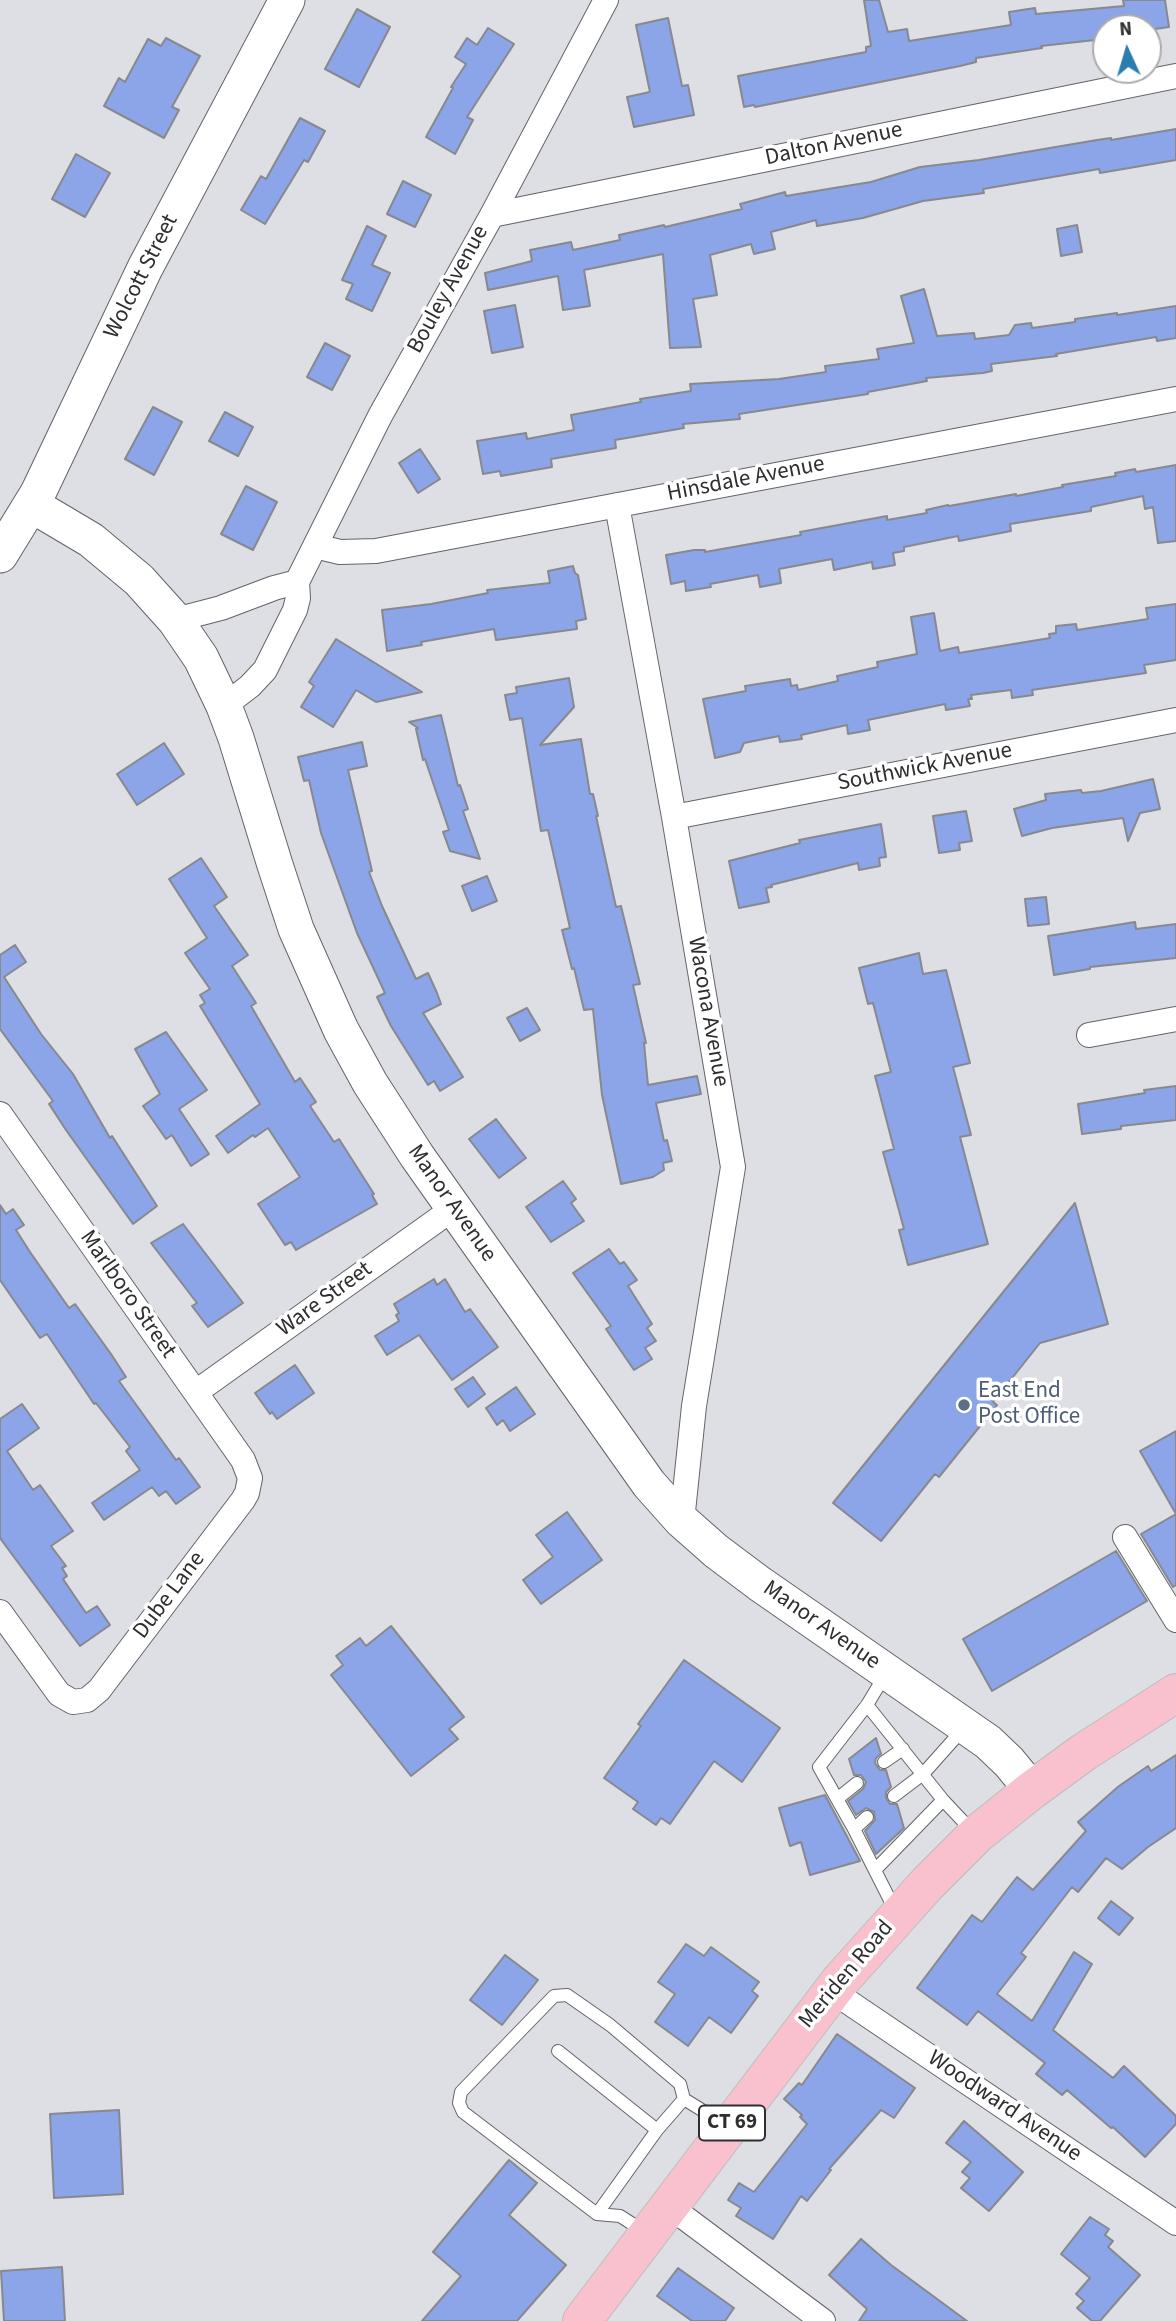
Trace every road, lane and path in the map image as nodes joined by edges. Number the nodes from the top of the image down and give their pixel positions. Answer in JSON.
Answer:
{"nodes":[{"id":1,"x":287,"y":0,"type":"edge"},
{"id":2,"x":606,"y":0,"type":"edge"},
{"id":3,"x":1176,"y":76,"type":"edge"},
{"id":4,"x":492,"y":215,"type":"junction"},
{"id":5,"x":1176,"y":399,"type":"edge"},
{"id":6,"x":32,"y":505,"type":"junction"},
{"id":7,"x":617,"y":505,"type":"junction"},
{"id":8,"x":315,"y":546,"type":"junction"},
{"id":9,"x":0,"y":555,"type":"edge"},
{"id":10,"x":297,"y":582,"type":"junction"},
{"id":11,"x":175,"y":620,"type":"junction"},
{"id":12,"x":224,"y":705,"type":"junction"},
{"id":13,"x":1176,"y":720,"type":"edge"},
{"id":14,"x":674,"y":817,"type":"junction"},
{"id":15,"x":1176,"y":1019,"type":"edge"},
{"id":16,"x":1089,"y":1035,"type":"dead end"},
{"id":17,"x":0,"y":1114,"type":"edge"},
{"id":18,"x":454,"y":1208,"type":"junction"},
{"id":19,"x":196,"y":1392,"type":"junction"},
{"id":20,"x":250,"y":1478,"type":"joint"},
{"id":21,"x":682,"y":1521,"type":"junction"},
{"id":22,"x":1125,"y":1537,"type":"dead end"},
{"id":23,"x":0,"y":1612,"type":"edge"},
{"id":24,"x":1176,"y":1620,"type":"edge"},
{"id":25,"x":887,"y":1672,"type":"junction"},
{"id":26,"x":1176,"y":1693,"type":"edge"},
{"id":27,"x":867,"y":1705,"type":"junction"},
{"id":28,"x":965,"y":1726,"type":"junction"},
{"id":29,"x":903,"y":1749,"type":"junction"},
{"id":30,"x":884,"y":1762,"type":"dead end"},
{"id":31,"x":923,"y":1774,"type":"junction"},
{"id":32,"x":857,"y":1783,"type":"dead end"},
{"id":33,"x":1032,"y":1790,"type":"junction"},
{"id":34,"x":894,"y":1796,"type":"dead end"},
{"id":35,"x":837,"y":1799,"type":"junction"},
{"id":36,"x":943,"y":1800,"type":"junction"},
{"id":37,"x":867,"y":1817,"type":"dead end"},
{"id":38,"x":854,"y":1829,"type":"junction"},
{"id":39,"x":976,"y":1835,"type":"junction"},
{"id":40,"x":875,"y":1870,"type":"junction"},
{"id":41,"x":897,"y":1915,"type":"junction"},
{"id":42,"x":832,"y":1991,"type":"junction"},
{"id":43,"x":558,"y":2052,"type":"dead end"},
{"id":44,"x":684,"y":2099,"type":"junction"},
{"id":45,"x":729,"y":2127,"type":"junction"},
{"id":46,"x":657,"y":2130,"type":"junction"},
{"id":47,"x":597,"y":2214,"type":"junction"},
{"id":48,"x":658,"y":2220,"type":"junction"},
{"id":49,"x":1176,"y":2223,"type":"edge"},
{"id":50,"x":582,"y":2321,"type":"edge"},
{"id":51,"x":822,"y":2321,"type":"edge"}],
"edges":[{"from":1,"to":6,"type":"main road","name":"Wolcott Street"},
{"from":2,"to":4,"type":"street","name":"Bouley Avenue"},
{"from":3,"to":4,"type":"street","name":"Dalton Avenue"},
{"from":4,"to":8,"type":"street","name":"Bouley Avenue"},
{"from":5,"to":7,"type":"street","name":"Hinsdale Avenue"},
{"from":6,"to":9,"type":"main road","name":"Wolcott Street"},
{"from":6,"to":11,"type":"main road","name":"Manor Avenue"},
{"from":7,"to":8,"type":"street","name":"Hinsdale Avenue"},
{"from":7,"to":14,"type":"street","name":"Wacona Avenue"},
{"from":8,"to":10,"type":"street","name":"Bouley Avenue"},
{"from":10,"to":11,"type":"street"},
{"from":10,"to":12,"type":"street","name":"Bouley Avenue"},
{"from":11,"to":12,"type":"main road","name":"Manor Avenue"},
{"from":12,"to":18,"type":"main road","name":"Manor Avenue"},
{"from":13,"to":14,"type":"street","name":"Southwick Avenue"},
{"from":14,"to":21,"type":"street","name":"Wacona Avenue"},
{"from":15,"to":16,"type":"street"},
{"from":17,"to":19,"type":"street","name":"Marlboro Street"},
{"from":18,"to":19,"type":"street","name":"Ware Street"},
{"from":18,"to":21,"type":"main road","name":"Manor Avenue"},
{"from":19,"to":20,"type":"street","name":"Marlboro Street"},
{"from":20,"to":23,"type":"street","name":"Dube Lane"},
{"from":21,"to":25,"type":"main road","name":"Manor Avenue"},
{"from":22,"to":24,"type":"street"},
{"from":25,"to":27,"type":"lane"},
{"from":25,"to":28,"type":"main road","name":"Manor Avenue"},
{"from":26,"to":33,"type":"main road","name":"Meriden Road","number":"CT 69"},
{"from":27,"to":29,"type":"lane"},
{"from":27,"to":35,"type":"lane"},
{"from":28,"to":31,"type":"lane"},
{"from":28,"to":33,"type":"main road","name":"Manor Avenue"},
{"from":29,"to":30,"type":"lane"},
{"from":29,"to":31,"type":"lane"},
{"from":31,"to":34,"type":"lane"},
{"from":31,"to":36,"type":"lane"},
{"from":32,"to":35,"type":"lane"},
{"from":33,"to":39,"type":"main road","name":"Meriden Road","number":"CT 69"},
{"from":35,"to":38,"type":"lane"},
{"from":36,"to":39,"type":"lane"},
{"from":36,"to":40,"type":"lane"},
{"from":37,"to":38,"type":"lane"},
{"from":38,"to":40,"type":"lane"},
{"from":39,"to":41,"type":"main road","name":"Meriden Road","number":"CT 69"},
{"from":40,"to":41,"type":"lane"},
{"from":41,"to":42,"type":"main road","name":"Meriden Road","number":"CT 69"},
{"from":42,"to":45,"type":"main road","name":"Meriden Road","number":"CT 69"},
{"from":42,"to":49,"type":"street","name":"Woodward Avenue"},
{"from":43,"to":46,"type":"lane"},
{"from":44,"to":45,"type":"lane"},
{"from":44,"to":46,"type":"lane"},
{"from":44,"to":47,"type":"lane"},
{"from":45,"to":48,"type":"main road","name":"Meriden Road","number":"CT 69"},
{"from":46,"to":47,"type":"lane"},
{"from":47,"to":48,"type":"lane"},
{"from":48,"to":50,"type":"main road","name":"Meriden Road","number":"CT 69"},
{"from":48,"to":51,"type":"street"}]}
